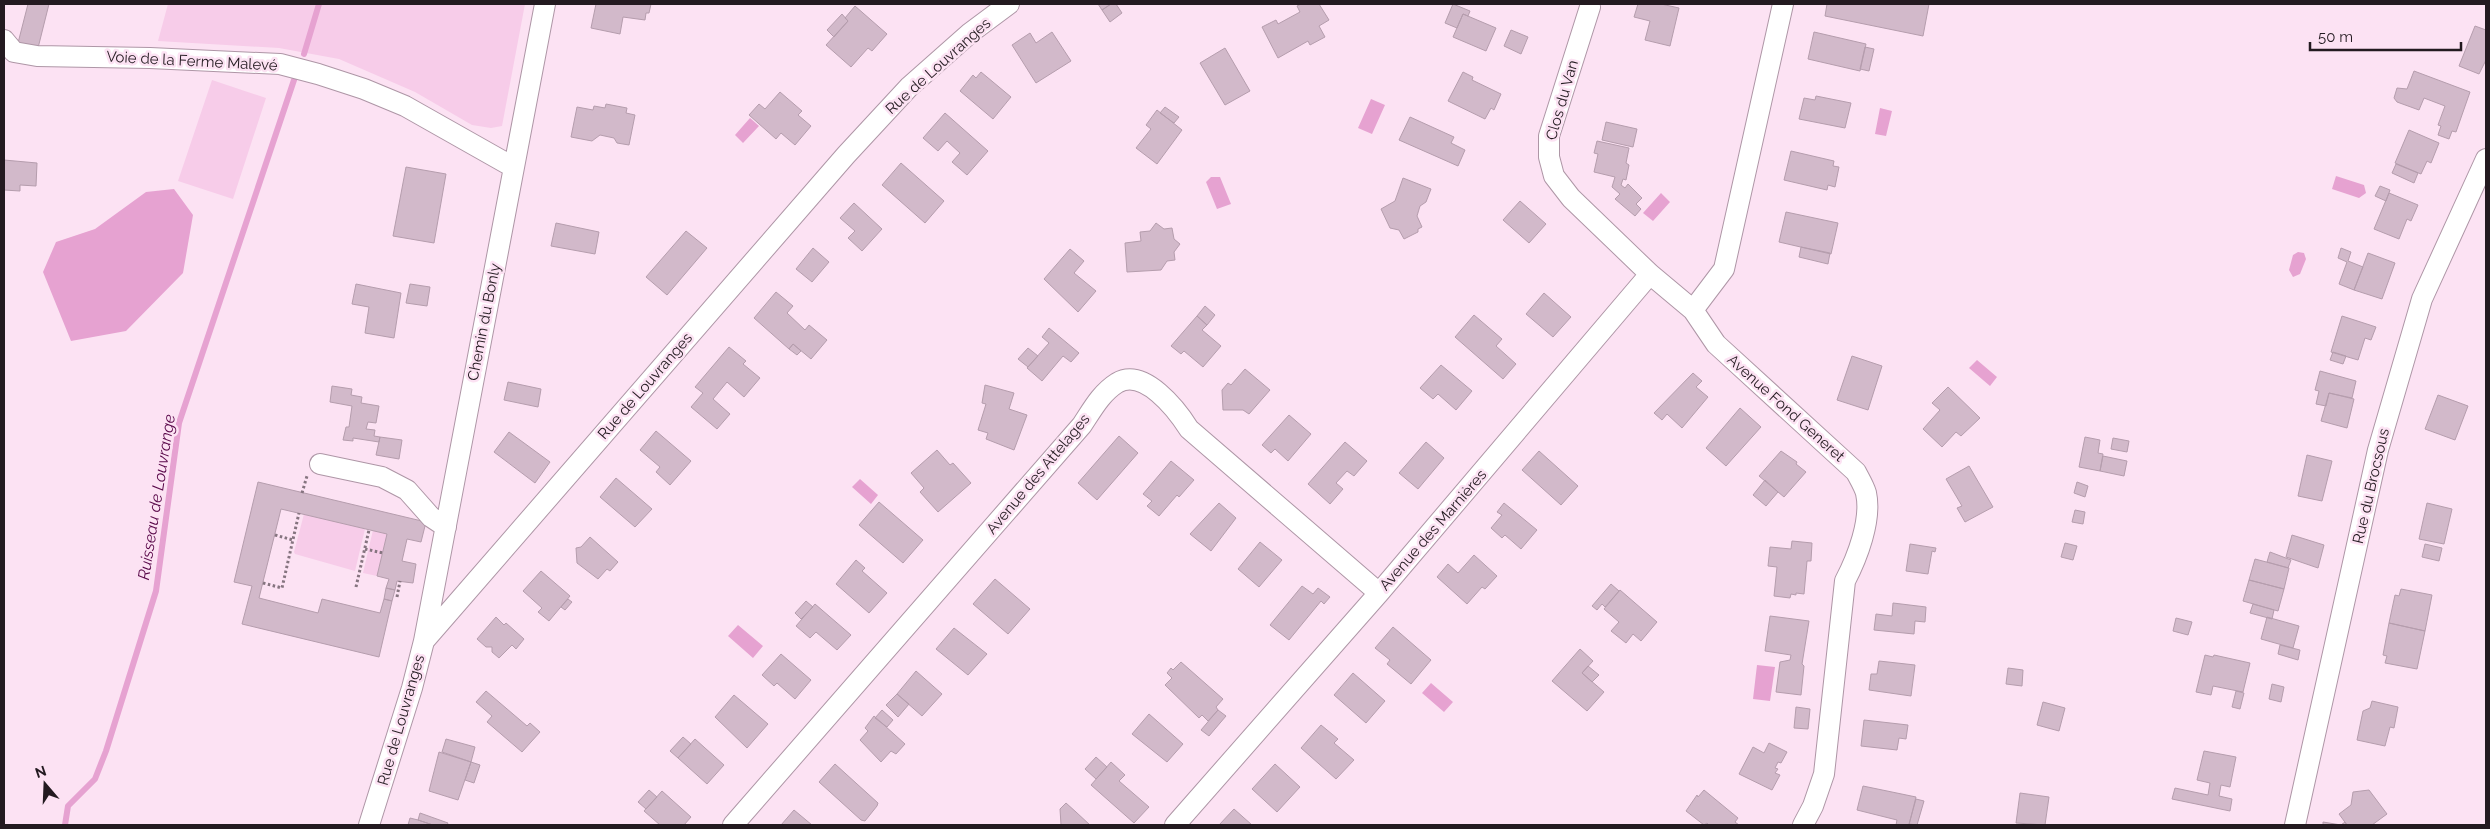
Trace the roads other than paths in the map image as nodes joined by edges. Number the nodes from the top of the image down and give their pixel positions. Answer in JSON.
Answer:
{"nodes":[{"id":1,"x":545,"y":4,"type":"edge"},
{"id":2,"x":1009,"y":4,"type":"edge"},
{"id":3,"x":1783,"y":4,"type":"edge"},
{"id":4,"x":1590,"y":7,"type":"dead end"},
{"id":5,"x":4,"y":40,"type":"edge"},
{"id":6,"x":2486,"y":159,"type":"edge"},
{"id":7,"x":513,"y":168,"type":"junction"},
{"id":8,"x":1650,"y":274,"type":"junction"},
{"id":9,"x":1692,"y":310,"type":"junction"},
{"id":10,"x":320,"y":464,"type":"dead end"},
{"id":11,"x":446,"y":527,"type":"junction"},
{"id":12,"x":1379,"y":593,"type":"junction"},
{"id":13,"x":424,"y":641,"type":"junction"},
{"id":14,"x":369,"y":825,"type":"edge"},
{"id":15,"x":733,"y":825,"type":"edge"},
{"id":16,"x":1175,"y":825,"type":"edge"},
{"id":17,"x":1803,"y":825,"type":"edge"},
{"id":18,"x":2295,"y":825,"type":"edge"}],
"edges":[{"from":1,"to":7,"type":"street","name":"Chemin du Bonly"},
{"from":2,"to":13,"type":"street","name":"Rue de Louvranges"},
{"from":3,"to":9,"type":"street"},
{"from":4,"to":8,"type":"street","name":"Clos du Van"},
{"from":5,"to":7,"type":"street","name":"Voie de la Ferme Malevé"},
{"from":6,"to":18,"type":"street","name":"Rue du Brocsous"},
{"from":7,"to":11,"type":"street","name":"Chemin du Bonly"},
{"from":8,"to":9,"type":"street"},
{"from":8,"to":12,"type":"street","name":"Avenue des Marnières"},
{"from":9,"to":17,"type":"street","name":"Avenue Fond Generet"},
{"from":10,"to":11,"type":"street"},
{"from":11,"to":13,"type":"street","name":"Chemin du Bonly"},
{"from":12,"to":15,"type":"street","name":"Avenue des Attelages"},
{"from":12,"to":16,"type":"street","name":"Avenue des Marnières"},
{"from":13,"to":14,"type":"street","name":"Rue de Louvranges"}]}
